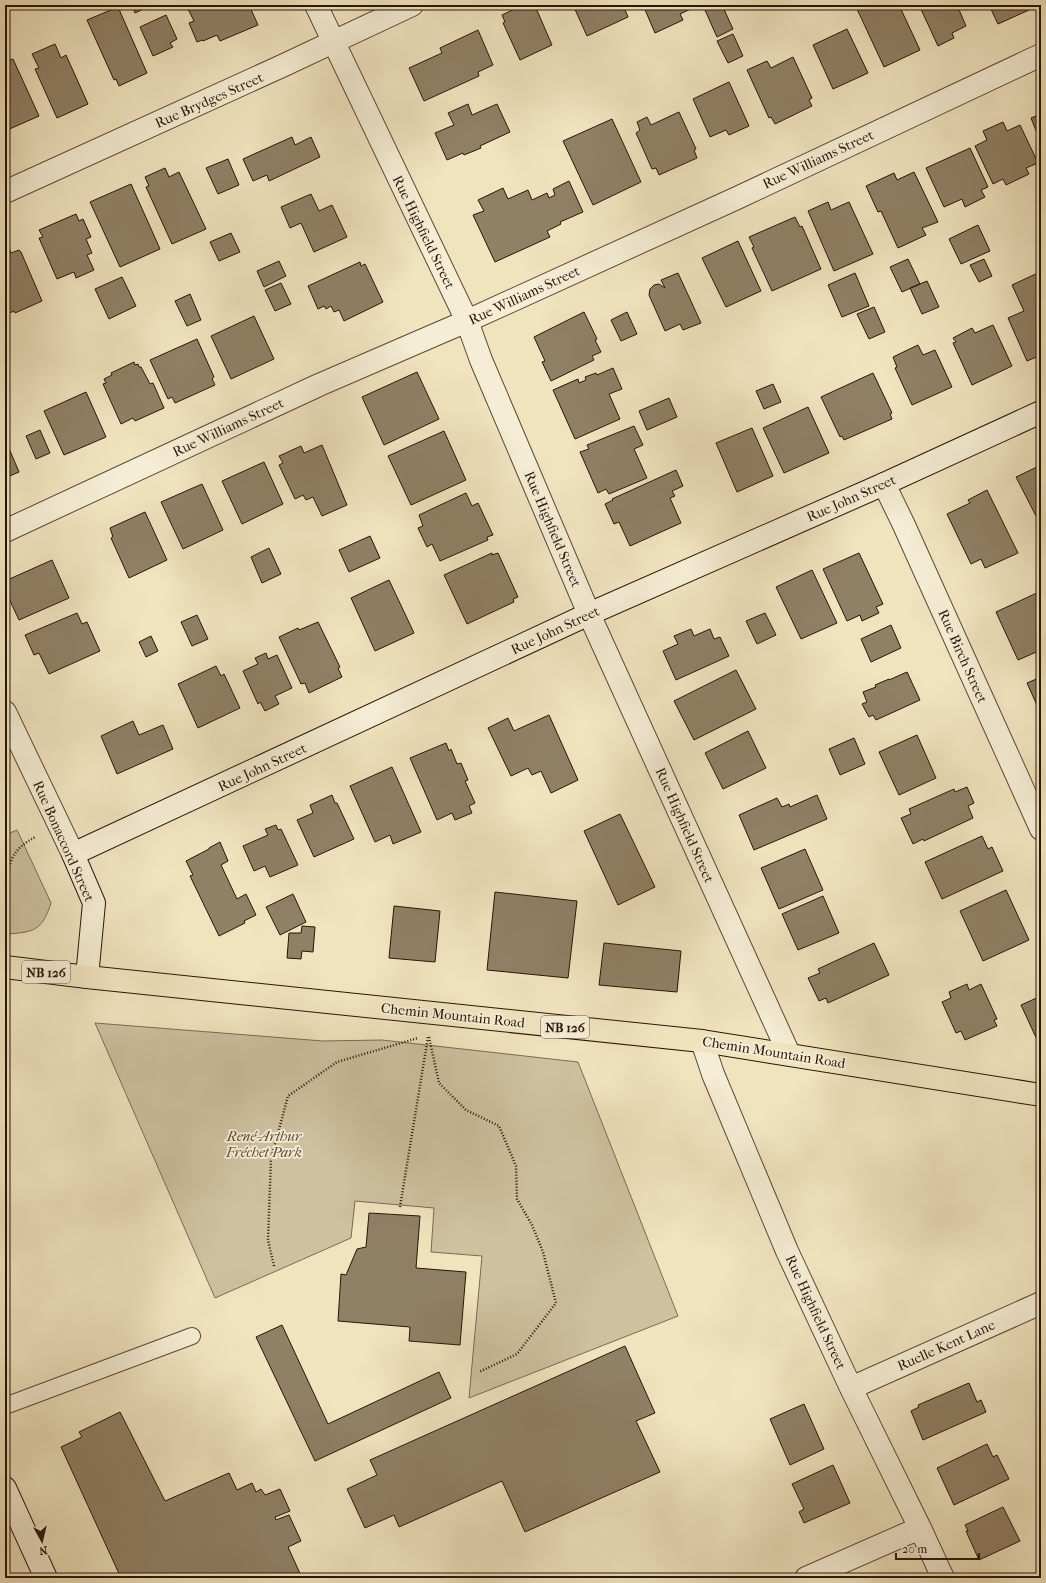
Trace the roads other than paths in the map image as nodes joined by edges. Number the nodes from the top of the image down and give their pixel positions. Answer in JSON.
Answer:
{"nodes":[{"id":1,"x":316,"y":5,"type":"edge"},
{"id":2,"x":412,"y":5,"type":"edge"},
{"id":3,"x":333,"y":41,"type":"junction"},
{"id":4,"x":1041,"y":55,"type":"edge"},
{"id":5,"x":5,"y":192,"type":"edge"},
{"id":6,"x":467,"y":321,"type":"junction"},
{"id":7,"x":1041,"y":412,"type":"edge"},
{"id":8,"x":884,"y":484,"type":"junction"},
{"id":9,"x":5,"y":532,"type":"edge"},
{"id":10,"x":589,"y":614,"type":"junction"},
{"id":11,"x":5,"y":712,"type":"edge"},
{"id":12,"x":1041,"y":829,"type":"edge"},
{"id":13,"x":73,"y":854,"type":"junction"},
{"id":14,"x":5,"y":967,"type":"edge"},
{"id":15,"x":87,"y":977,"type":"junction"},
{"id":16,"x":702,"y":1041,"type":"junction"},
{"id":17,"x":789,"y":1054,"type":"junction"},
{"id":18,"x":1041,"y":1095,"type":"edge"},
{"id":19,"x":1041,"y":1303,"type":"edge"},
{"id":20,"x":192,"y":1336,"type":"dead end"},
{"id":21,"x":852,"y":1388,"type":"junction"},
{"id":22,"x":5,"y":1406,"type":"edge"},
{"id":23,"x":5,"y":1488,"type":"edge"},
{"id":24,"x":920,"y":1528,"type":"junction"},
{"id":25,"x":46,"y":1578,"type":"edge"},
{"id":26,"x":806,"y":1578,"type":"edge"},
{"id":27,"x":942,"y":1578,"type":"edge"}],
"edges":[{"from":1,"to":3,"type":"street","name":"Rue Highfield Street"},
{"from":2,"to":3,"type":"street","name":"Rue Brydges Street"},
{"from":3,"to":5,"type":"street","name":"Rue Brydges Street"},
{"from":3,"to":6,"type":"street","name":"Rue Highfield Street"},
{"from":4,"to":6,"type":"street","name":"Rue Williams Street"},
{"from":6,"to":9,"type":"street","name":"Rue Williams Street"},
{"from":6,"to":10,"type":"street","name":"Rue Highfield Street"},
{"from":7,"to":8,"type":"street","name":"Rue John Street"},
{"from":8,"to":10,"type":"street","name":"Rue John Street"},
{"from":8,"to":12,"type":"street","name":"Rue Birch Street"},
{"from":10,"to":13,"type":"street","name":"Rue John Street"},
{"from":10,"to":17,"type":"street","name":"Rue Highfield Street"},
{"from":11,"to":13,"type":"street","name":"Rue Bonaccord Street"},
{"from":13,"to":15,"type":"street","name":"Rue Bonaccord Street"},
{"from":14,"to":15,"type":"main road","name":"Chemin Mountain Road","number":"NB 126"},
{"from":15,"to":16,"type":"main road","name":"Chemin Mountain Road","number":"NB 126"},
{"from":16,"to":17,"type":"main road","name":"Chemin Mountain Road","number":"NB 126"},
{"from":16,"to":21,"type":"street","name":"Rue Highfield Street"},
{"from":17,"to":18,"type":"main road","name":"Chemin Mountain Road","number":"NB 126"},
{"from":19,"to":21,"type":"street","name":"Ruelle Kent Lane"},
{"from":20,"to":22,"type":"lane"},
{"from":21,"to":24,"type":"street","name":"Rue Highfield Street"},
{"from":23,"to":25,"type":"street"},
{"from":24,"to":26,"type":"street"},
{"from":24,"to":27,"type":"street","name":"Rue Highfield Street"}]}
